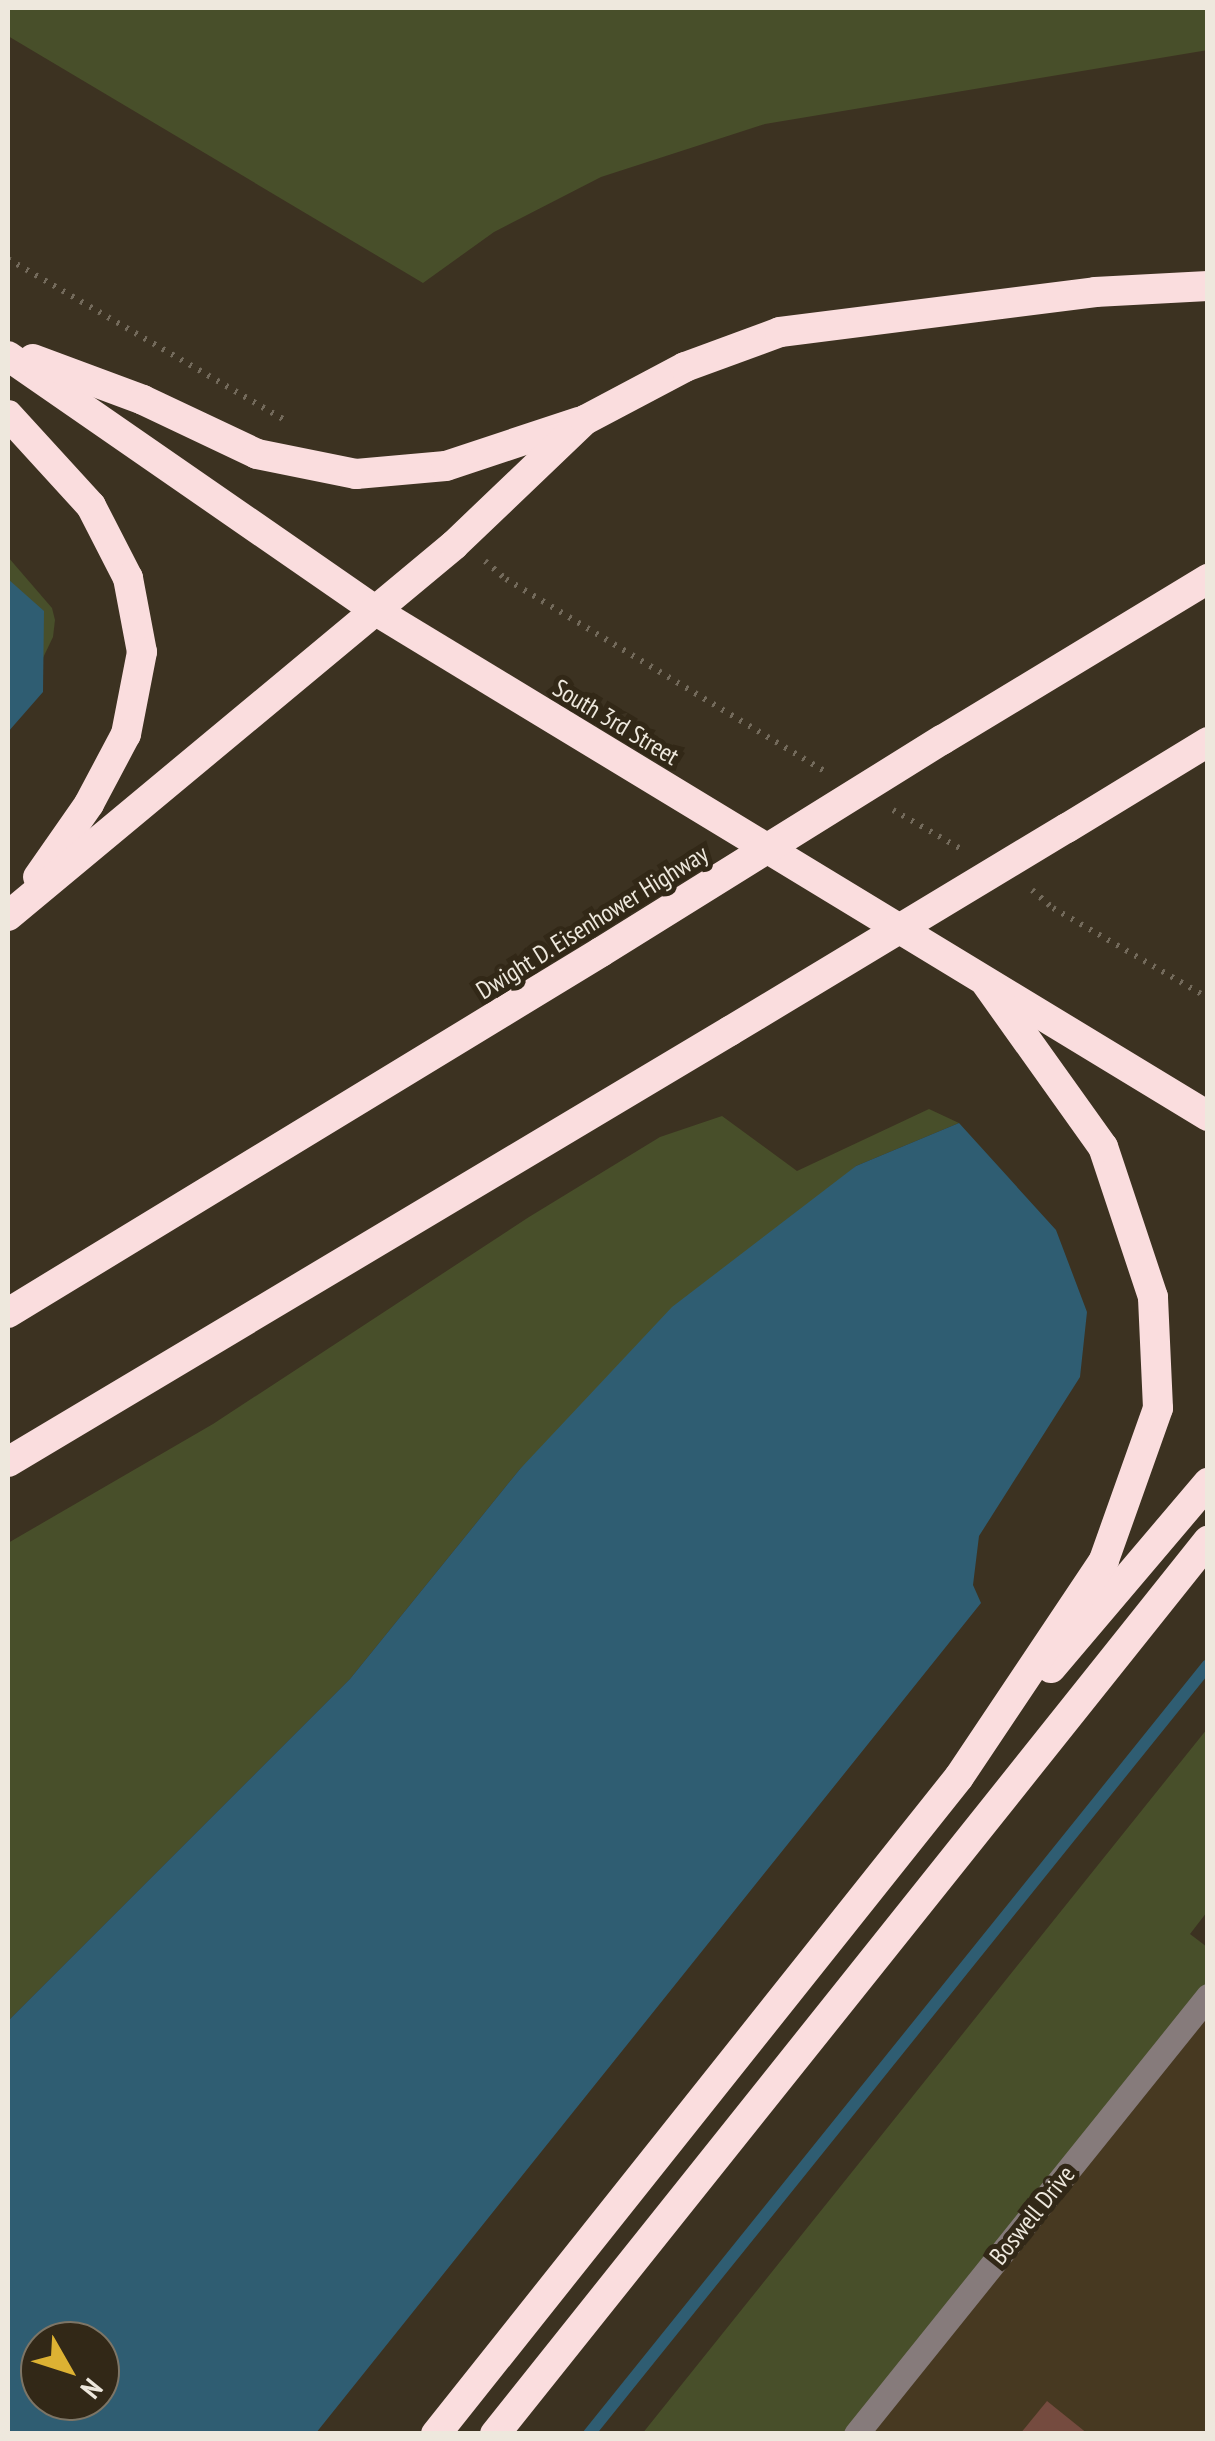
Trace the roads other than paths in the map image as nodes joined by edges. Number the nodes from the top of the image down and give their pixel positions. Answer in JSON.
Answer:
{"nodes":[{"id":1,"x":1208,"y":286,"type":"edge"},
{"id":2,"x":8,"y":352,"type":"edge"},
{"id":3,"x":8,"y":415,"type":"edge"},
{"id":4,"x":585,"y":420,"type":"junction"},
{"id":5,"x":1208,"y":579,"type":"edge"},
{"id":6,"x":376,"y":611,"type":"junction"},
{"id":7,"x":1208,"y":742,"type":"edge"},
{"id":8,"x":12,"y":912,"type":"edge"},
{"id":9,"x":986,"y":983,"type":"junction"},
{"id":10,"x":1208,"y":1116,"type":"edge"},
{"id":11,"x":8,"y":1313,"type":"edge"},
{"id":12,"x":15,"y":1458,"type":"edge"},
{"id":13,"x":1208,"y":1483,"type":"edge"},
{"id":14,"x":1208,"y":1541,"type":"edge"},
{"id":15,"x":959,"y":1776,"type":"junction"},
{"id":16,"x":1208,"y":1996,"type":"edge"},
{"id":17,"x":436,"y":2434,"type":"edge"},
{"id":18,"x":496,"y":2434,"type":"edge"},
{"id":19,"x":856,"y":2434,"type":"edge"}],
"edges":[{"from":1,"to":4,"type":"highway"},
{"from":2,"to":4,"type":"highway"},
{"from":2,"to":6,"type":"highway","name":"South 3rd Street"},
{"from":3,"to":8,"type":"highway"},
{"from":4,"to":6,"type":"highway"},
{"from":5,"to":11,"type":"highway","name":"Dwight D. Eisenhower Highway","bridge":true},
{"from":6,"to":8,"type":"highway"},
{"from":6,"to":9,"type":"highway","name":"South 3rd Street"},
{"from":7,"to":12,"type":"highway","bridge":true},
{"from":9,"to":10,"type":"highway","name":"South 3rd Street"},
{"from":9,"to":15,"type":"highway"},
{"from":13,"to":15,"type":"highway"},
{"from":14,"to":18,"type":"highway"},
{"from":15,"to":17,"type":"highway"},
{"from":16,"to":19,"type":"street","name":"Boswell Drive"}]}
